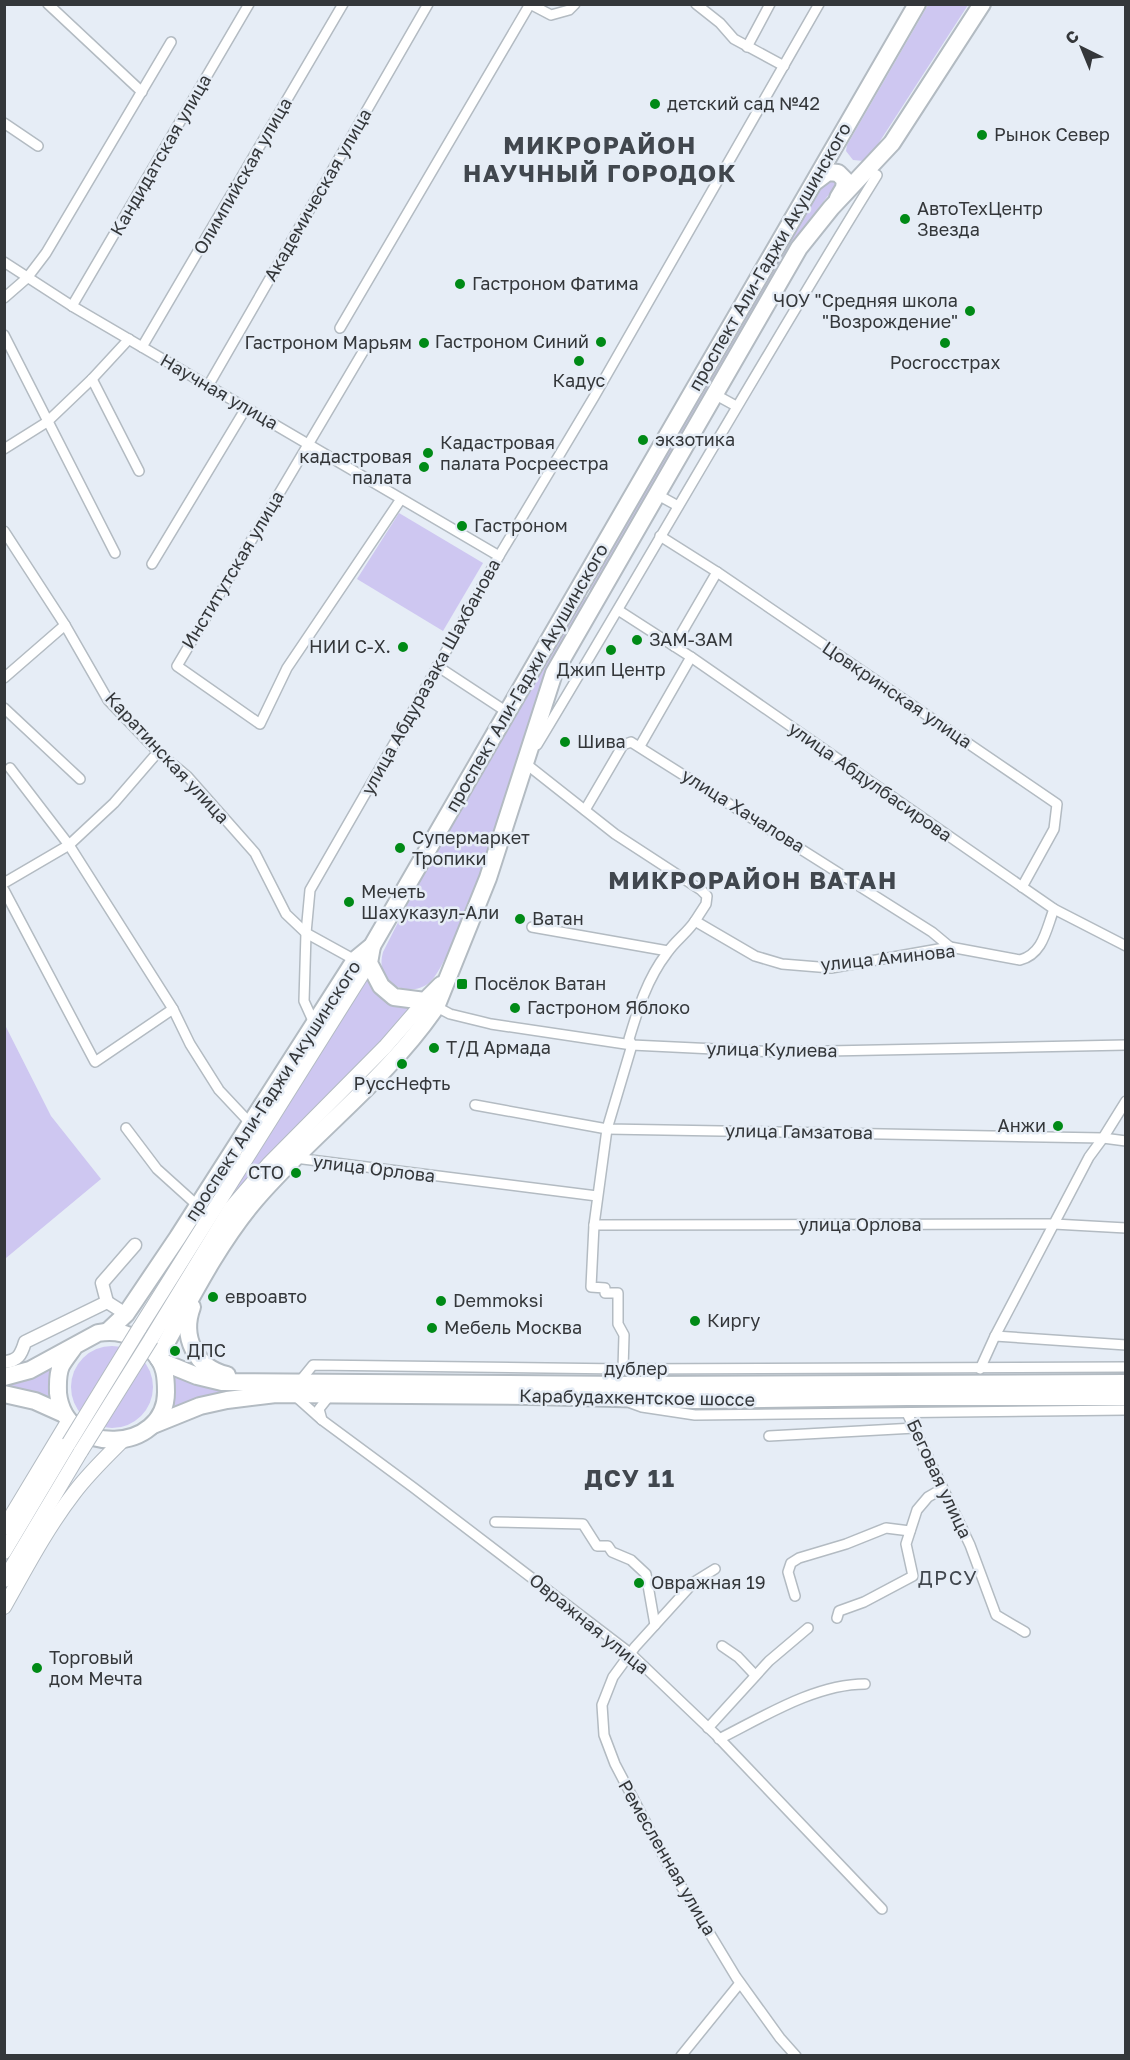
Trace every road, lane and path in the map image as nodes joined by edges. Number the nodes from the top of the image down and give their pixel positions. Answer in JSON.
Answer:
{"nodes":[{"id":1,"x":48,"y":4,"type":"edge"},
{"id":2,"x":249,"y":4,"type":"edge"},
{"id":3,"x":343,"y":4,"type":"edge"},
{"id":4,"x":428,"y":4,"type":"edge"},
{"id":5,"x":530,"y":4,"type":"edge"},
{"id":6,"x":575,"y":4,"type":"edge"},
{"id":7,"x":696,"y":4,"type":"edge"},
{"id":8,"x":771,"y":4,"type":"edge"},
{"id":9,"x":819,"y":4,"type":"edge"},
{"id":10,"x":918,"y":4,"type":"edge"},
{"id":11,"x":982,"y":4,"type":"edge"},
{"id":12,"x":171,"y":42,"type":"dead end"},
{"id":13,"x":747,"y":47,"type":"junction"},
{"id":14,"x":784,"y":66,"type":"junction"},
{"id":15,"x":142,"y":92,"type":"junction"},
{"id":16,"x":4,"y":123,"type":"edge"},
{"id":17,"x":839,"y":138,"type":"junction"},
{"id":18,"x":38,"y":146,"type":"dead end"},
{"id":19,"x":867,"y":170,"type":"junction"},
{"id":20,"x":810,"y":189,"type":"junction"},
{"id":21,"x":831,"y":208,"type":"junction"},
{"id":22,"x":4,"y":262,"type":"edge"},
{"id":23,"x":27,"y":278,"type":"junction"},
{"id":24,"x":4,"y":298,"type":"edge"},
{"id":25,"x":72,"y":306,"type":"junction"},
{"id":26,"x":340,"y":328,"type":"dead end"},
{"id":27,"x":4,"y":335,"type":"edge"},
{"id":28,"x":129,"y":339,"type":"junction"},
{"id":29,"x":367,"y":345,"type":"dead end"},
{"id":30,"x":142,"y":347,"type":"junction"},
{"id":31,"x":92,"y":379,"type":"junction"},
{"id":32,"x":208,"y":386,"type":"junction"},
{"id":33,"x":716,"y":395,"type":"junction"},
{"id":34,"x":736,"y":406,"type":"junction"},
{"id":35,"x":246,"y":408,"type":"junction"},
{"id":36,"x":47,"y":422,"type":"junction"},
{"id":37,"x":308,"y":444,"type":"junction"},
{"id":38,"x":4,"y":449,"type":"edge"},
{"id":39,"x":140,"y":471,"type":"dead end"},
{"id":40,"x":658,"y":495,"type":"junction"},
{"id":41,"x":401,"y":499,"type":"junction"},
{"id":42,"x":678,"y":506,"type":"junction"},
{"id":43,"x":4,"y":531,"type":"edge"},
{"id":44,"x":660,"y":536,"type":"junction"},
{"id":45,"x":115,"y":553,"type":"dead end"},
{"id":46,"x":499,"y":556,"type":"junction"},
{"id":47,"x":152,"y":564,"type":"dead end"},
{"id":48,"x":717,"y":572,"type":"junction"},
{"id":49,"x":576,"y":592,"type":"junction"},
{"id":50,"x":595,"y":603,"type":"junction"},
{"id":51,"x":618,"y":610,"type":"junction"},
{"id":52,"x":65,"y":625,"type":"junction"},
{"id":53,"x":674,"y":646,"type":"junction"},
{"id":54,"x":691,"y":657,"type":"junction"},
{"id":55,"x":437,"y":666,"type":"junction"},
{"id":56,"x":4,"y":678,"type":"edge"},
{"id":57,"x":4,"y":708,"type":"edge"},
{"id":58,"x":507,"y":712,"type":"junction"},
{"id":59,"x":640,"y":746,"type":"junction"},
{"id":60,"x":158,"y":752,"type":"junction"},
{"id":61,"x":525,"y":763,"type":"junction"},
{"id":62,"x":10,"y":768,"type":"dead end"},
{"id":63,"x":80,"y":778,"type":"dead end"},
{"id":64,"x":585,"y":810,"type":"junction"},
{"id":65,"x":69,"y":845,"type":"junction"},
{"id":66,"x":4,"y":872,"type":"edge"},
{"id":67,"x":6,"y":885,"type":"edge"},
{"id":68,"x":1022,"y":887,"type":"junction"},
{"id":69,"x":1054,"y":909,"type":"junction"},
{"id":70,"x":695,"y":921,"type":"junction"},
{"id":71,"x":531,"y":927,"type":"dead end"},
{"id":72,"x":306,"y":933,"type":"junction"},
{"id":73,"x":1125,"y":946,"type":"edge"},
{"id":74,"x":951,"y":947,"type":"junction"},
{"id":75,"x":668,"y":951,"type":"junction"},
{"id":76,"x":365,"y":956,"type":"junction"},
{"id":77,"x":430,"y":1004,"type":"junction"},
{"id":78,"x":173,"y":1009,"type":"junction"},
{"id":79,"x":314,"y":1023,"type":"junction"},
{"id":80,"x":632,"y":1045,"type":"junction"},
{"id":81,"x":1125,"y":1045,"type":"edge"},
{"id":82,"x":1125,"y":1101,"type":"edge"},
{"id":83,"x":475,"y":1105,"type":"dead end"},
{"id":84,"x":250,"y":1123,"type":"junction"},
{"id":85,"x":126,"y":1128,"type":"dead end"},
{"id":86,"x":607,"y":1129,"type":"junction"},
{"id":87,"x":1103,"y":1138,"type":"junction"},
{"id":88,"x":1125,"y":1141,"type":"edge"},
{"id":89,"x":295,"y":1158,"type":"junction"},
{"id":90,"x":597,"y":1196,"type":"junction"},
{"id":91,"x":198,"y":1206,"type":"junction"},
{"id":92,"x":1054,"y":1224,"type":"junction"},
{"id":93,"x":594,"y":1225,"type":"junction"},
{"id":94,"x":1125,"y":1228,"type":"edge"},
{"id":95,"x":135,"y":1245,"type":"dead end"},
{"id":96,"x":205,"y":1274,"type":"junction"},
{"id":97,"x":107,"y":1302,"type":"junction"},
{"id":98,"x":126,"y":1314,"type":"junction"},
{"id":99,"x":108,"y":1331,"type":"junction"},
{"id":100,"x":995,"y":1336,"type":"junction"},
{"id":101,"x":1125,"y":1345,"type":"edge"},
{"id":102,"x":74,"y":1347,"type":"junction"},
{"id":103,"x":159,"y":1359,"type":"junction"},
{"id":104,"x":4,"y":1362,"type":"edge"},
{"id":105,"x":1125,"y":1367,"type":"edge"},
{"id":106,"x":623,"y":1369,"type":"junction"},
{"id":107,"x":980,"y":1369,"type":"junction"},
{"id":108,"x":4,"y":1377,"type":"edge"},
{"id":109,"x":260,"y":1382,"type":"junction"},
{"id":110,"x":1125,"y":1383,"type":"edge"},
{"id":111,"x":297,"y":1388,"type":"junction"},
{"id":112,"x":613,"y":1391,"type":"junction"},
{"id":113,"x":4,"y":1394,"type":"edge"},
{"id":114,"x":330,"y":1395,"type":"junction"},
{"id":115,"x":1125,"y":1397,"type":"edge"},
{"id":116,"x":1125,"y":1410,"type":"edge"},
{"id":117,"x":907,"y":1413,"type":"junction"},
{"id":118,"x":66,"y":1417,"type":"junction"},
{"id":119,"x":322,"y":1420,"type":"junction"},
{"id":120,"x":153,"y":1425,"type":"junction"},
{"id":121,"x":915,"y":1428,"type":"junction"},
{"id":122,"x":769,"y":1436,"type":"dead end"},
{"id":123,"x":124,"y":1439,"type":"junction"},
{"id":124,"x":942,"y":1489,"type":"junction"},
{"id":125,"x":495,"y":1522,"type":"dead end"},
{"id":126,"x":4,"y":1528,"type":"edge"},
{"id":127,"x":910,"y":1531,"type":"junction"},
{"id":128,"x":4,"y":1552,"type":"edge"},
{"id":129,"x":715,"y":1569,"type":"dead end"},
{"id":130,"x":4,"y":1580,"type":"edge"},
{"id":131,"x":795,"y":1596,"type":"dead end"},
{"id":132,"x":4,"y":1607,"type":"edge"},
{"id":133,"x":837,"y":1618,"type":"dead end"},
{"id":134,"x":655,"y":1625,"type":"junction"},
{"id":135,"x":808,"y":1628,"type":"dead end"},
{"id":136,"x":1025,"y":1632,"type":"dead end"},
{"id":137,"x":722,"y":1646,"type":"dead end"},
{"id":138,"x":633,"y":1650,"type":"junction"},
{"id":139,"x":755,"y":1676,"type":"junction"},
{"id":140,"x":866,"y":1684,"type":"dead end"},
{"id":141,"x":708,"y":1728,"type":"junction"},
{"id":142,"x":719,"y":1739,"type":"junction"},
{"id":143,"x":882,"y":1909,"type":"dead end"},
{"id":144,"x":740,"y":1983,"type":"junction"},
{"id":145,"x":681,"y":2055,"type":"edge"},
{"id":146,"x":796,"y":2055,"type":"edge"}],
"edges":[{"from":1,"to":15,"type":"street"},
{"from":2,"to":25,"type":"street","name":"Кандидатская улица"},
{"from":3,"to":30,"type":"street","name":"Олимпийская улица"},
{"from":4,"to":32,"type":"street","name":"Академическая улица"},
{"from":5,"to":6,"type":"street"},
{"from":5,"to":26,"type":"street"},
{"from":7,"to":13,"type":"street"},
{"from":8,"to":13,"type":"street"},
{"from":9,"to":14,"type":"street","name":"улица Абдуразака Шахбанова"},
{"from":10,"to":17,"type":"highway","name":"проспект Али-Гаджи Акушинского"},
{"from":11,"to":19,"type":"highway","name":"проспект Али-Гаджи Акушинского"},
{"from":12,"to":15,"type":"street"},
{"from":13,"to":14,"type":"street"},
{"from":14,"to":46,"type":"street","name":"улица Абдуразака Шахбанова"},
{"from":15,"to":23,"type":"street"},
{"from":16,"to":18,"type":"street"},
{"from":17,"to":19,"type":"highway"},
{"from":17,"to":20,"type":"highway","name":"проспект Али-Гаджи Акушинского"},
{"from":19,"to":21,"type":"highway","name":"проспект Али-Гаджи Акушинского"},
{"from":19,"to":34,"type":"street"},
{"from":20,"to":21,"type":"highway"},
{"from":20,"to":49,"type":"highway","name":"проспект Али-Гаджи Акушинского"},
{"from":21,"to":33,"type":"highway","name":"проспект Али-Гаджи Акушинского"},
{"from":22,"to":23,"type":"street","name":"Научная улица"},
{"from":23,"to":24,"type":"street"},
{"from":23,"to":25,"type":"street","name":"Научная улица"},
{"from":25,"to":28,"type":"street","name":"Научная улица"},
{"from":27,"to":36,"type":"street"},
{"from":28,"to":30,"type":"street","name":"Научная улица"},
{"from":28,"to":31,"type":"street"},
{"from":29,"to":37,"type":"street","name":"Институтская улица"},
{"from":30,"to":32,"type":"street","name":"Научная улица"},
{"from":31,"to":36,"type":"street"},
{"from":31,"to":39,"type":"street"},
{"from":32,"to":35,"type":"street","name":"Научная улица"},
{"from":33,"to":34,"type":"street"},
{"from":33,"to":40,"type":"highway","name":"проспект Али-Гаджи Акушинского"},
{"from":34,"to":42,"type":"street"},
{"from":35,"to":37,"type":"street","name":"Научная улица"},
{"from":35,"to":47,"type":"street"},
{"from":36,"to":38,"type":"street"},
{"from":36,"to":45,"type":"street"},
{"from":37,"to":41,"type":"street","name":"Научная улица"},
{"from":37,"to":41,"type":"street","name":"Институтская улица"},
{"from":40,"to":42,"type":"street"},
{"from":40,"to":50,"type":"highway","name":"проспект Али-Гаджи Акушинского"},
{"from":41,"to":46,"type":"street","name":"Научная улица"},
{"from":42,"to":44,"type":"street"},
{"from":43,"to":52,"type":"street","name":"Каратинская улица"},
{"from":44,"to":48,"type":"street","name":"Цовкринская улица"},
{"from":44,"to":51,"type":"street"},
{"from":46,"to":55,"type":"street","name":"улица Абдуразака Шахбанова"},
{"from":48,"to":53,"type":"street"},
{"from":48,"to":68,"type":"street","name":"Цовкринская улица"},
{"from":49,"to":50,"type":"highway"},
{"from":49,"to":58,"type":"highway","name":"проспект Али-Гаджи Акушинского"},
{"from":50,"to":61,"type":"highway","name":"проспект Али-Гаджи Акушинского"},
{"from":51,"to":53,"type":"street","name":"улица Абдулбасирова"},
{"from":51,"to":61,"type":"street"},
{"from":52,"to":56,"type":"street"},
{"from":52,"to":60,"type":"street","name":"Каратинская улица"},
{"from":53,"to":54,"type":"street","name":"улица Абдулбасирова"},
{"from":54,"to":59,"type":"street"},
{"from":54,"to":68,"type":"street","name":"улица Абдулбасирова"},
{"from":55,"to":58,"type":"street"},
{"from":55,"to":72,"type":"street","name":"улица Абдуразака Шахбанова"},
{"from":57,"to":63,"type":"street"},
{"from":58,"to":76,"type":"highway","name":"проспект Али-Гаджи Акушинского"},
{"from":59,"to":64,"type":"street","name":"улица Хачалова"},
{"from":59,"to":74,"type":"street","name":"улица Хачалова"},
{"from":60,"to":65,"type":"street"},
{"from":60,"to":72,"type":"street","name":"Каратинская улица"},
{"from":61,"to":64,"type":"street"},
{"from":61,"to":77,"type":"highway","name":"проспект Али-Гаджи Акушинского"},
{"from":62,"to":65,"type":"street"},
{"from":64,"to":70,"type":"street"},
{"from":65,"to":67,"type":"street"},
{"from":65,"to":78,"type":"street"},
{"from":66,"to":67,"type":"street"},
{"from":67,"to":78,"type":"street"},
{"from":68,"to":69,"type":"street","name":"улица Абдулбасирова"},
{"from":69,"to":73,"type":"street","name":"улица Абдулбасирова"},
{"from":69,"to":74,"type":"street","name":"улица Аминова"},
{"from":70,"to":74,"type":"street","name":"улица Аминова"},
{"from":70,"to":75,"type":"street"},
{"from":71,"to":75,"type":"street"},
{"from":72,"to":76,"type":"street","name":"Каратинская улица"},
{"from":72,"to":79,"type":"street","name":"улица Абдуразака Шахбанова"},
{"from":75,"to":80,"type":"street"},
{"from":76,"to":77,"type":"highway"},
{"from":76,"to":79,"type":"highway","name":"проспект Али-Гаджи Акушинского"},
{"from":76,"to":128,"type":"main road","bridge":true},
{"from":77,"to":80,"type":"street","name":"улица Кулиева"},
{"from":77,"to":89,"type":"highway"},
{"from":77,"to":130,"type":"main road","bridge":true},
{"from":78,"to":84,"type":"street"},
{"from":79,"to":84,"type":"highway","name":"проспект Али-Гаджи Акушинского"},
{"from":80,"to":81,"type":"street","name":"улица Кулиева"},
{"from":80,"to":86,"type":"street"},
{"from":82,"to":87,"type":"street"},
{"from":83,"to":86,"type":"street","name":"улица Гамзатова"},
{"from":84,"to":91,"type":"highway","name":"проспект Али-Гаджи Акушинского"},
{"from":85,"to":91,"type":"street"},
{"from":86,"to":87,"type":"street","name":"улица Гамзатова"},
{"from":86,"to":90,"type":"street"},
{"from":87,"to":88,"type":"street","name":"улица Гамзатова"},
{"from":87,"to":92,"type":"street"},
{"from":89,"to":90,"type":"street","name":"улица Орлова"},
{"from":89,"to":96,"type":"highway"},
{"from":90,"to":93,"type":"street"},
{"from":91,"to":98,"type":"highway","name":"проспект Али-Гаджи Акушинского"},
{"from":92,"to":93,"type":"street","name":"улица Орлова"},
{"from":92,"to":94,"type":"street","name":"улица Орлова"},
{"from":92,"to":100,"type":"street"},
{"from":93,"to":106,"type":"street"},
{"from":95,"to":97,"type":"street"},
{"from":96,"to":103,"type":"highway"},
{"from":96,"to":109,"type":"highway"},
{"from":97,"to":98,"type":"street"},
{"from":97,"to":104,"type":"street"},
{"from":98,"to":99,"type":"highway","name":"проспект Али-Гаджи Акушинского"},
{"from":99,"to":102,"type":"highway"},
{"from":99,"to":103,"type":"highway"},
{"from":100,"to":101,"type":"street"},
{"from":100,"to":107,"type":"street"},
{"from":102,"to":108,"type":"highway"},
{"from":102,"to":118,"type":"highway"},
{"from":103,"to":109,"type":"highway","name":"Карабудахкентское шоссе"},
{"from":103,"to":120,"type":"highway"},
{"from":105,"to":107,"type":"street","name":"дублер"},
{"from":106,"to":107,"type":"street","name":"дублер"},
{"from":106,"to":111,"type":"street","name":"дублер"},
{"from":106,"to":112,"type":"street"},
{"from":109,"to":111,"type":"highway","name":"Карабудахкентское шоссе"},
{"from":110,"to":112,"type":"highway","name":"Карабудахкентское шоссе"},
{"from":111,"to":112,"type":"highway","name":"Карабудахкентское шоссе"},
{"from":111,"to":114,"type":"highway","name":"Карабудахкентское шоссе"},
{"from":111,"to":119,"type":"street","name":"Овражная улица"},
{"from":111,"to":120,"type":"highway","name":"Карабудахкентское шоссе"},
{"from":112,"to":114,"type":"highway","name":"Карабудахкентское шоссе"},
{"from":112,"to":115,"type":"highway","name":"Карабудахкентское шоссе"},
{"from":112,"to":117,"type":"street"},
{"from":113,"to":118,"type":"highway"},
{"from":114,"to":119,"type":"street"},
{"from":116,"to":117,"type":"street"},
{"from":117,"to":121,"type":"street","name":"Беговая улица"},
{"from":118,"to":123,"type":"highway"},
{"from":118,"to":126,"type":"main road"},
{"from":119,"to":138,"type":"street","name":"Овражная улица"},
{"from":120,"to":123,"type":"highway"},
{"from":121,"to":122,"type":"street"},
{"from":121,"to":124,"type":"street","name":"Беговая улица"},
{"from":123,"to":132,"type":"main road"},
{"from":124,"to":127,"type":"street"},
{"from":124,"to":136,"type":"street","name":"Беговая улица"},
{"from":125,"to":134,"type":"street"},
{"from":127,"to":131,"type":"street"},
{"from":127,"to":133,"type":"street"},
{"from":129,"to":134,"type":"street","name":"Ремесленная улица"},
{"from":134,"to":138,"type":"street","name":"Ремесленная улица"},
{"from":135,"to":139,"type":"street"},
{"from":137,"to":139,"type":"street"},
{"from":138,"to":141,"type":"street","name":"Овражная улица"},
{"from":138,"to":144,"type":"street","name":"Ремесленная улица"},
{"from":139,"to":141,"type":"street"},
{"from":140,"to":142,"type":"street"},
{"from":141,"to":142,"type":"street","name":"Овражная улица"},
{"from":142,"to":143,"type":"street","name":"Овражная улица"},
{"from":144,"to":145,"type":"street"},
{"from":144,"to":146,"type":"street","name":"Ремесленная улица"}]}
